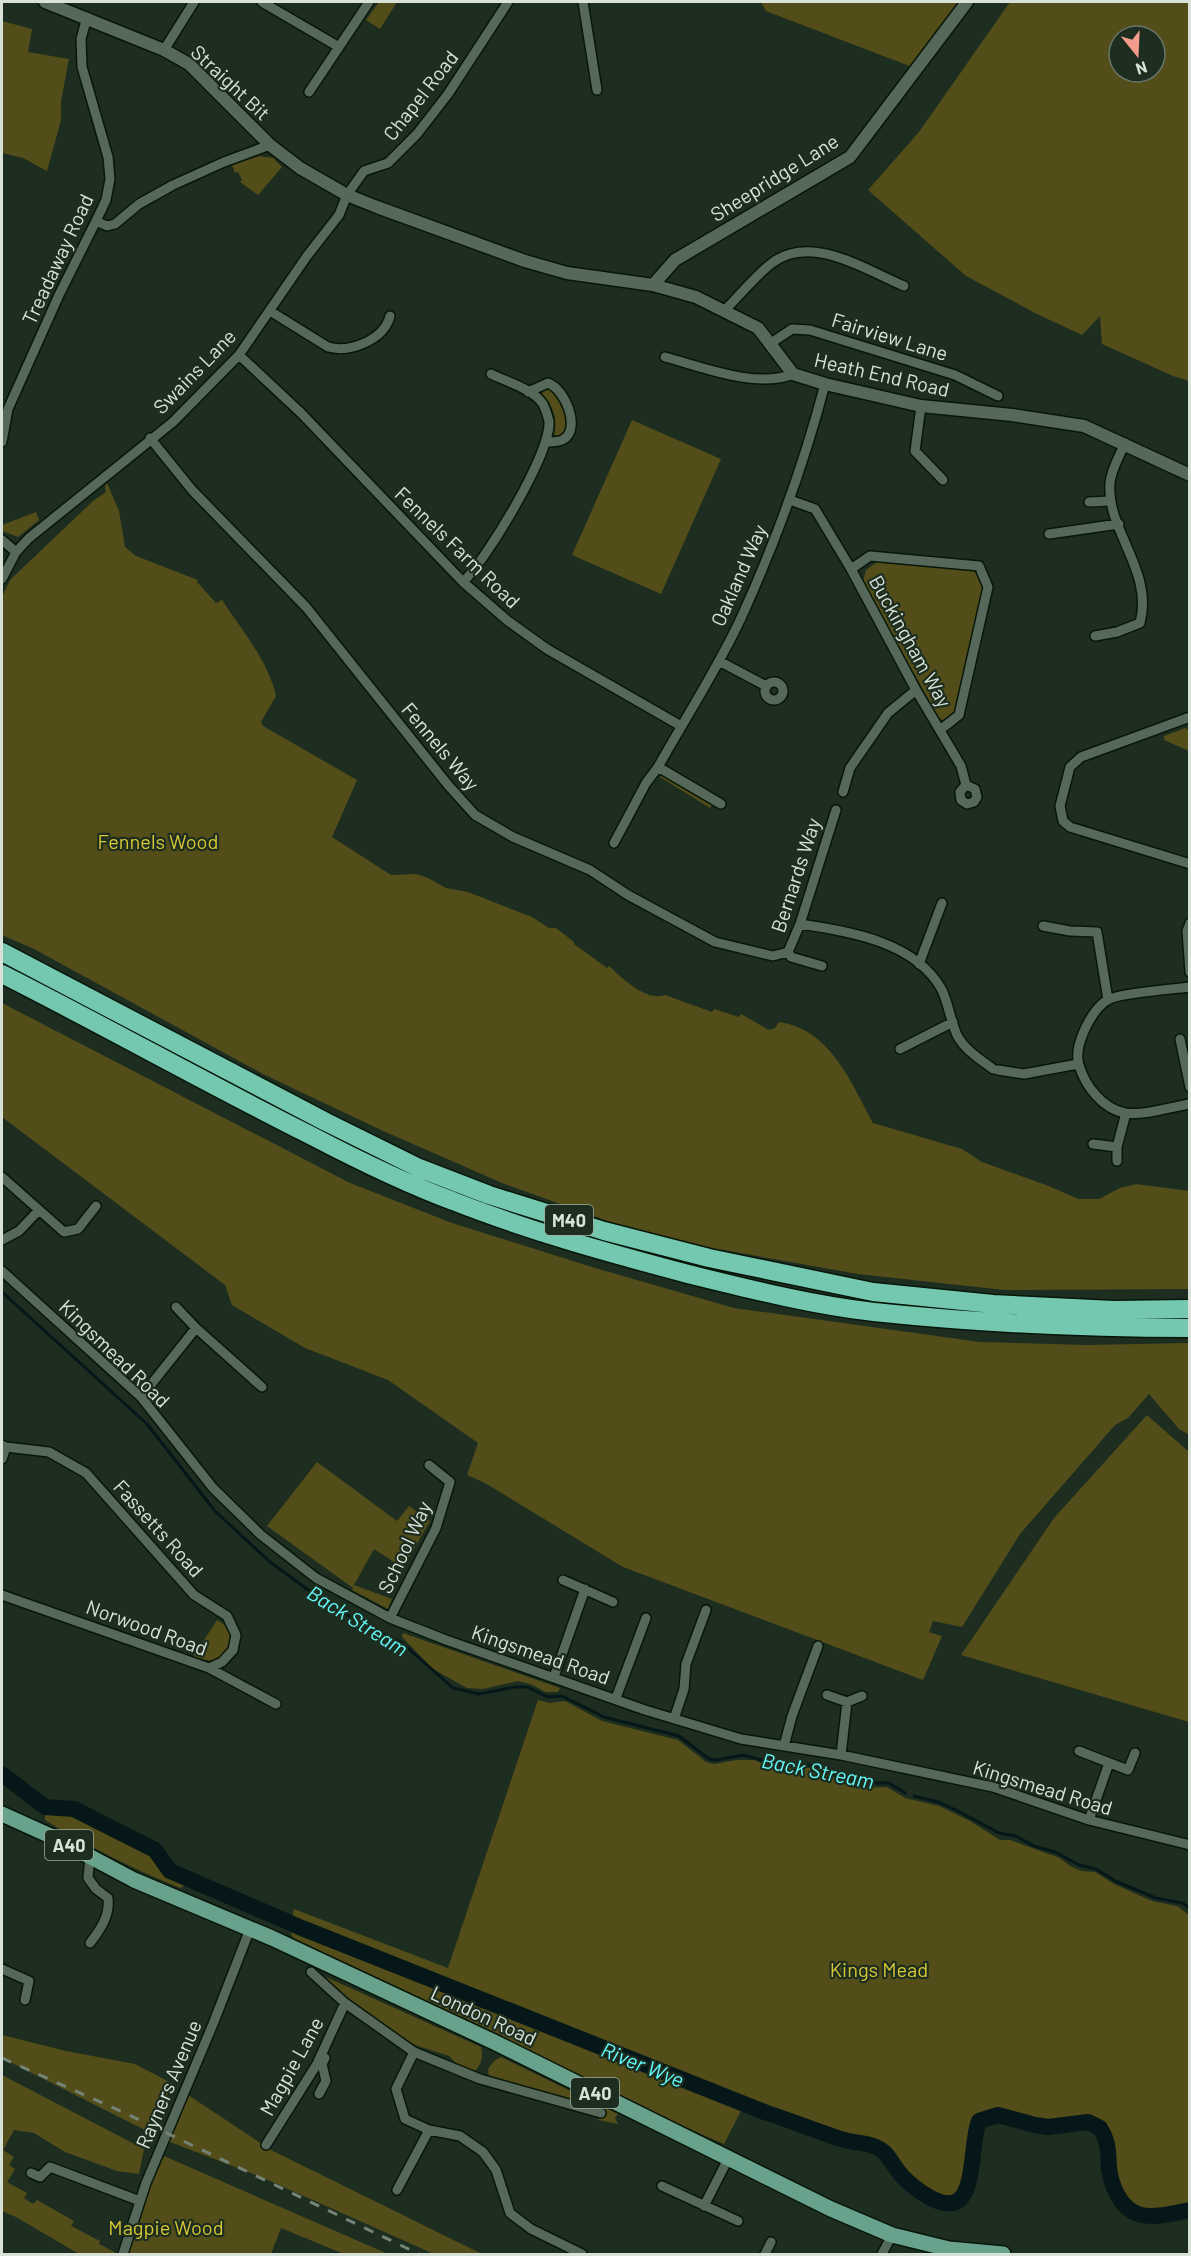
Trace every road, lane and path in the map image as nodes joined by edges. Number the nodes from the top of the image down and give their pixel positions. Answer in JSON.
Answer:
{"nodes":[{"id":1,"x":45,"y":2,"type":"edge"},
{"id":2,"x":195,"y":2,"type":"edge"},
{"id":3,"x":262,"y":2,"type":"edge"},
{"id":4,"x":369,"y":2,"type":"edge"},
{"id":5,"x":508,"y":2,"type":"edge"},
{"id":6,"x":583,"y":2,"type":"edge"},
{"id":7,"x":967,"y":2,"type":"edge"},
{"id":8,"x":87,"y":17,"type":"junction"},
{"id":9,"x":339,"y":47,"type":"junction"},
{"id":10,"x":164,"y":50,"type":"junction"},
{"id":11,"x":597,"y":90,"type":"dead end"},
{"id":12,"x":309,"y":93,"type":"dead end"},
{"id":13,"x":270,"y":144,"type":"junction"},
{"id":14,"x":347,"y":195,"type":"junction"},
{"id":15,"x":96,"y":221,"type":"junction"},
{"id":16,"x":653,"y":285,"type":"junction"},
{"id":17,"x":904,"y":286,"type":"dead end"},
{"id":18,"x":725,"y":310,"type":"junction"},
{"id":19,"x":270,"y":311,"type":"junction"},
{"id":20,"x":390,"y":316,"type":"dead end"},
{"id":21,"x":771,"y":343,"type":"junction"},
{"id":22,"x":239,"y":355,"type":"junction"},
{"id":23,"x":664,"y":357,"type":"dead end"},
{"id":24,"x":491,"y":374,"type":"dead end"},
{"id":25,"x":794,"y":374,"type":"junction"},
{"id":26,"x":825,"y":384,"type":"junction"},
{"id":27,"x":528,"y":392,"type":"junction"},
{"id":28,"x":998,"y":396,"type":"dead end"},
{"id":29,"x":921,"y":406,"type":"junction"},
{"id":30,"x":5,"y":408,"type":"edge"},
{"id":31,"x":150,"y":438,"type":"junction"},
{"id":32,"x":2,"y":442,"type":"edge"},
{"id":33,"x":546,"y":442,"type":"junction"},
{"id":34,"x":1125,"y":443,"type":"junction"},
{"id":35,"x":1190,"y":475,"type":"edge"},
{"id":36,"x":943,"y":480,"type":"dead end"},
{"id":37,"x":790,"y":500,"type":"junction"},
{"id":38,"x":1111,"y":501,"type":"junction"},
{"id":39,"x":1089,"y":502,"type":"dead end"},
{"id":40,"x":1119,"y":524,"type":"junction"},
{"id":41,"x":1049,"y":534,"type":"dead end"},
{"id":42,"x":2,"y":540,"type":"edge"},
{"id":43,"x":16,"y":552,"type":"junction"},
{"id":44,"x":851,"y":569,"type":"junction"},
{"id":45,"x":2,"y":579,"type":"edge"},
{"id":46,"x":463,"y":582,"type":"junction"},
{"id":47,"x":1095,"y":636,"type":"dead end"},
{"id":48,"x":719,"y":661,"type":"junction"},
{"id":49,"x":766,"y":686,"type":"dead end"},
{"id":50,"x":916,"y":690,"type":"junction"},
{"id":51,"x":1190,"y":717,"type":"edge"},
{"id":52,"x":681,"y":726,"type":"junction"},
{"id":53,"x":940,"y":730,"type":"junction"},
{"id":54,"x":657,"y":767,"type":"junction"},
{"id":55,"x":966,"y":785,"type":"dead end"},
{"id":56,"x":843,"y":792,"type":"dead end"},
{"id":57,"x":721,"y":804,"type":"dead end"},
{"id":58,"x":836,"y":810,"type":"dead end"},
{"id":59,"x":614,"y":843,"type":"dead end"},
{"id":60,"x":1190,"y":864,"type":"edge"},
{"id":61,"x":942,"y":903,"type":"dead end"},
{"id":62,"x":1190,"y":923,"type":"edge"},
{"id":63,"x":800,"y":924,"type":"junction"},
{"id":64,"x":1043,"y":926,"type":"dead end"},
{"id":65,"x":2,"y":952,"type":"edge"},
{"id":66,"x":788,"y":952,"type":"junction"},
{"id":67,"x":919,"y":964,"type":"junction"},
{"id":68,"x":822,"y":966,"type":"dead end"},
{"id":69,"x":1190,"y":972,"type":"edge"},
{"id":70,"x":2,"y":974,"type":"edge"},
{"id":71,"x":1190,"y":987,"type":"edge"},
{"id":72,"x":1108,"y":1000,"type":"junction"},
{"id":73,"x":953,"y":1022,"type":"junction"},
{"id":74,"x":1180,"y":1039,"type":"dead end"},
{"id":75,"x":900,"y":1049,"type":"dead end"},
{"id":76,"x":1078,"y":1064,"type":"junction"},
{"id":77,"x":1190,"y":1087,"type":"edge"},
{"id":78,"x":1190,"y":1104,"type":"edge"},
{"id":79,"x":1126,"y":1113,"type":"junction"},
{"id":80,"x":1093,"y":1144,"type":"dead end"},
{"id":81,"x":1117,"y":1148,"type":"junction"},
{"id":82,"x":1117,"y":1161,"type":"dead end"},
{"id":83,"x":2,"y":1177,"type":"edge"},
{"id":84,"x":96,"y":1206,"type":"dead end"},
{"id":85,"x":38,"y":1211,"type":"junction"},
{"id":86,"x":2,"y":1240,"type":"edge"},
{"id":87,"x":2,"y":1271,"type":"edge"},
{"id":88,"x":176,"y":1306,"type":"dead end"},
{"id":89,"x":1190,"y":1309,"type":"edge"},
{"id":90,"x":196,"y":1328,"type":"junction"},
{"id":91,"x":1190,"y":1328,"type":"edge"},
{"id":92,"x":262,"y":1387,"type":"dead end"},
{"id":93,"x":141,"y":1397,"type":"junction"},
{"id":94,"x":4,"y":1446,"type":"edge"},
{"id":95,"x":2,"y":1459,"type":"edge"},
{"id":96,"x":429,"y":1465,"type":"dead end"},
{"id":97,"x":562,"y":1580,"type":"dead end"},
{"id":98,"x":585,"y":1589,"type":"junction"},
{"id":99,"x":2,"y":1595,"type":"edge"},
{"id":100,"x":613,"y":1602,"type":"dead end"},
{"id":101,"x":706,"y":1610,"type":"dead end"},
{"id":102,"x":390,"y":1618,"type":"junction"},
{"id":103,"x":646,"y":1618,"type":"dead end"},
{"id":104,"x":818,"y":1646,"type":"dead end"},
{"id":105,"x":209,"y":1668,"type":"junction"},
{"id":106,"x":554,"y":1677,"type":"junction"},
{"id":107,"x":827,"y":1695,"type":"dead end"},
{"id":108,"x":862,"y":1696,"type":"dead end"},
{"id":109,"x":616,"y":1698,"type":"junction"},
{"id":110,"x":847,"y":1702,"type":"junction"},
{"id":111,"x":276,"y":1704,"type":"dead end"},
{"id":112,"x":674,"y":1719,"type":"junction"},
{"id":113,"x":784,"y":1746,"type":"junction"},
{"id":114,"x":1079,"y":1751,"type":"dead end"},
{"id":115,"x":1135,"y":1753,"type":"dead end"},
{"id":116,"x":841,"y":1755,"type":"junction"},
{"id":117,"x":1109,"y":1763,"type":"junction"},
{"id":118,"x":2,"y":1814,"type":"edge"},
{"id":119,"x":1089,"y":1820,"type":"junction"},
{"id":120,"x":1190,"y":1845,"type":"edge"},
{"id":121,"x":90,"y":1856,"type":"junction"},
{"id":122,"x":250,"y":1929,"type":"junction"},
{"id":123,"x":90,"y":1942,"type":"dead end"},
{"id":124,"x":2,"y":1969,"type":"edge"},
{"id":125,"x":311,"y":1972,"type":"dead end"},
{"id":126,"x":25,"y":2000,"type":"dead end"},
{"id":127,"x":347,"y":2005,"type":"junction"},
{"id":128,"x":414,"y":2052,"type":"junction"},
{"id":129,"x":319,"y":2094,"type":"dead end"},
{"id":130,"x":601,"y":2113,"type":"dead end"},
{"id":131,"x":429,"y":2130,"type":"junction"},
{"id":132,"x":266,"y":2145,"type":"dead end"},
{"id":133,"x":728,"y":2159,"type":"junction"},
{"id":134,"x":31,"y":2173,"type":"dead end"},
{"id":135,"x":662,"y":2186,"type":"dead end"},
{"id":136,"x":397,"y":2190,"type":"dead end"},
{"id":137,"x":140,"y":2201,"type":"junction"},
{"id":138,"x":704,"y":2206,"type":"junction"},
{"id":139,"x":738,"y":2222,"type":"dead end"},
{"id":140,"x":892,"y":2235,"type":"junction"},
{"id":141,"x":771,"y":2242,"type":"dead end"},
{"id":142,"x":949,"y":2252,"type":"edge"},
{"id":143,"x":123,"y":2254,"type":"edge"},
{"id":144,"x":582,"y":2254,"type":"edge"},
{"id":145,"x":765,"y":2254,"type":"edge"},
{"id":146,"x":882,"y":2254,"type":"edge"},
{"id":147,"x":1003,"y":2254,"type":"edge"}],
"edges":[{"from":1,"to":8,"type":"street","name":"Straight Bit"},
{"from":2,"to":10,"type":"street"},
{"from":3,"to":9,"type":"street"},
{"from":4,"to":9,"type":"street"},
{"from":5,"to":14,"type":"street","name":"Chapel Road"},
{"from":6,"to":11,"type":"street"},
{"from":7,"to":16,"type":"street","name":"Sheepridge Lane"},
{"from":8,"to":10,"type":"street","name":"Straight Bit"},
{"from":8,"to":15,"type":"street","name":"Treadaway Road"},
{"from":9,"to":12,"type":"street"},
{"from":10,"to":13,"type":"street","name":"Straight Bit"},
{"from":13,"to":14,"type":"street","name":"Straight Bit"},
{"from":13,"to":15,"type":"street"},
{"from":14,"to":16,"type":"street","name":"Heath End Road"},
{"from":14,"to":19,"type":"street","name":"Swains Lane"},
{"from":15,"to":30,"type":"street","name":"Treadaway Road"},
{"from":16,"to":18,"type":"street","name":"Heath End Road"},
{"from":17,"to":18,"type":"street"},
{"from":18,"to":21,"type":"street","name":"Heath End Road"},
{"from":19,"to":20,"type":"street"},
{"from":19,"to":22,"type":"street","name":"Swains Lane"},
{"from":21,"to":25,"type":"street","name":"Heath End Road"},
{"from":21,"to":28,"type":"street","name":"Fairview Lane"},
{"from":22,"to":31,"type":"street","name":"Swains Lane"},
{"from":22,"to":46,"type":"street","name":"Fennels Farm Road"},
{"from":23,"to":25,"type":"street"},
{"from":24,"to":27,"type":"street"},
{"from":25,"to":26,"type":"street","name":"Heath End Road"},
{"from":26,"to":29,"type":"street","name":"Heath End Road"},
{"from":26,"to":37,"type":"street","name":"Oakland Way"},
{"from":27,"to":33,"type":"street"},
{"from":27,"to":33,"type":"street"},
{"from":29,"to":34,"type":"street","name":"Heath End Road"},
{"from":29,"to":36,"type":"street"},
{"from":30,"to":32,"type":"street","name":"Treadaway Road"},
{"from":31,"to":43,"type":"street","name":"Swains Lane"},
{"from":31,"to":66,"type":"street","name":"Fennels Way"},
{"from":33,"to":46,"type":"street"},
{"from":34,"to":35,"type":"street","name":"Heath End Road"},
{"from":34,"to":38,"type":"street"},
{"from":37,"to":44,"type":"street","name":"Buckingham Way"},
{"from":37,"to":48,"type":"street","name":"Oakland Way"},
{"from":38,"to":39,"type":"street"},
{"from":38,"to":40,"type":"street"},
{"from":40,"to":41,"type":"street"},
{"from":40,"to":47,"type":"street"},
{"from":42,"to":43,"type":"street"},
{"from":43,"to":45,"type":"street","name":"Swains Lane"},
{"from":44,"to":50,"type":"street","name":"Buckingham Way"},
{"from":44,"to":53,"type":"street","name":"Buckingham Way"},
{"from":46,"to":52,"type":"street","name":"Fennels Farm Road"},
{"from":48,"to":49,"type":"street"},
{"from":48,"to":52,"type":"street","name":"Oakland Way"},
{"from":50,"to":53,"type":"street","name":"Buckingham Way"},
{"from":50,"to":56,"type":"street"},
{"from":51,"to":60,"type":"street"},
{"from":52,"to":54,"type":"street","name":"Oakland Way"},
{"from":53,"to":55,"type":"street","name":"Buckingham Way"},
{"from":54,"to":57,"type":"street"},
{"from":54,"to":59,"type":"street","name":"Oakland Way"},
{"from":58,"to":63,"type":"street","name":"Bernards Way"},
{"from":61,"to":67,"type":"street"},
{"from":62,"to":69,"type":"street"},
{"from":63,"to":66,"type":"street","name":"Bernards Way"},
{"from":63,"to":67,"type":"street"},
{"from":64,"to":72,"type":"street"},
{"from":65,"to":89,"type":"highway","number":"M40"},
{"from":66,"to":68,"type":"street"},
{"from":67,"to":73,"type":"street"},
{"from":70,"to":91,"type":"highway","number":"M40"},
{"from":71,"to":72,"type":"street"},
{"from":72,"to":76,"type":"street"},
{"from":73,"to":75,"type":"street"},
{"from":73,"to":76,"type":"street"},
{"from":74,"to":77,"type":"street"},
{"from":76,"to":79,"type":"street"},
{"from":78,"to":79,"type":"street"},
{"from":79,"to":81,"type":"street"},
{"from":80,"to":81,"type":"street"},
{"from":81,"to":82,"type":"street"},
{"from":83,"to":85,"type":"street"},
{"from":84,"to":85,"type":"street"},
{"from":85,"to":86,"type":"street"},
{"from":87,"to":93,"type":"street","name":"Kingsmead Road"},
{"from":88,"to":90,"type":"street"},
{"from":90,"to":92,"type":"street"},
{"from":90,"to":93,"type":"street"},
{"from":93,"to":102,"type":"street","name":"Kingsmead Road"},
{"from":94,"to":95,"type":"street"},
{"from":94,"to":105,"type":"street","name":"Fassetts Road"},
{"from":96,"to":102,"type":"street","name":"School Way"},
{"from":97,"to":98,"type":"street"},
{"from":98,"to":100,"type":"street"},
{"from":98,"to":106,"type":"street"},
{"from":99,"to":105,"type":"street","name":"Norwood Road"},
{"from":101,"to":112,"type":"street"},
{"from":102,"to":106,"type":"street","name":"Kingsmead Road"},
{"from":103,"to":109,"type":"street"},
{"from":104,"to":113,"type":"street"},
{"from":105,"to":111,"type":"street","name":"Norwood Road"},
{"from":106,"to":109,"type":"street","name":"Kingsmead Road"},
{"from":107,"to":110,"type":"street"},
{"from":108,"to":110,"type":"street"},
{"from":109,"to":112,"type":"street","name":"Kingsmead Road"},
{"from":110,"to":116,"type":"street"},
{"from":112,"to":113,"type":"street","name":"Kingsmead Road"},
{"from":113,"to":116,"type":"street","name":"Kingsmead Road"},
{"from":114,"to":117,"type":"street"},
{"from":115,"to":117,"type":"street"},
{"from":116,"to":119,"type":"street","name":"Kingsmead Road"},
{"from":117,"to":119,"type":"street"},
{"from":118,"to":121,"type":"main road","name":"London Road","number":"A40"},
{"from":119,"to":120,"type":"street","name":"Kingsmead Road"},
{"from":121,"to":122,"type":"main road","name":"London Road","number":"A40"},
{"from":121,"to":123,"type":"street"},
{"from":122,"to":133,"type":"main road","name":"London Road","number":"A40"},
{"from":122,"to":137,"type":"street","name":"Rayners Avenue"},
{"from":124,"to":126,"type":"street"},
{"from":125,"to":127,"type":"street"},
{"from":127,"to":128,"type":"street"},
{"from":127,"to":129,"type":"street"},
{"from":127,"to":132,"type":"street","name":"Magpie Lane"},
{"from":128,"to":130,"type":"street"},
{"from":128,"to":131,"type":"street"},
{"from":131,"to":136,"type":"street"},
{"from":131,"to":144,"type":"street"},
{"from":133,"to":138,"type":"street"},
{"from":133,"to":140,"type":"main road","name":"London Road","number":"A40"},
{"from":134,"to":137,"type":"street"},
{"from":135,"to":138,"type":"street"},
{"from":137,"to":143,"type":"street","name":"Rayners Avenue"},
{"from":138,"to":139,"type":"street"},
{"from":140,"to":142,"type":"main road","name":"London Road","number":"A40"},
{"from":140,"to":146,"type":"street"},
{"from":141,"to":145,"type":"street"},
{"from":142,"to":147,"type":"main road","number":"A40"}]}
